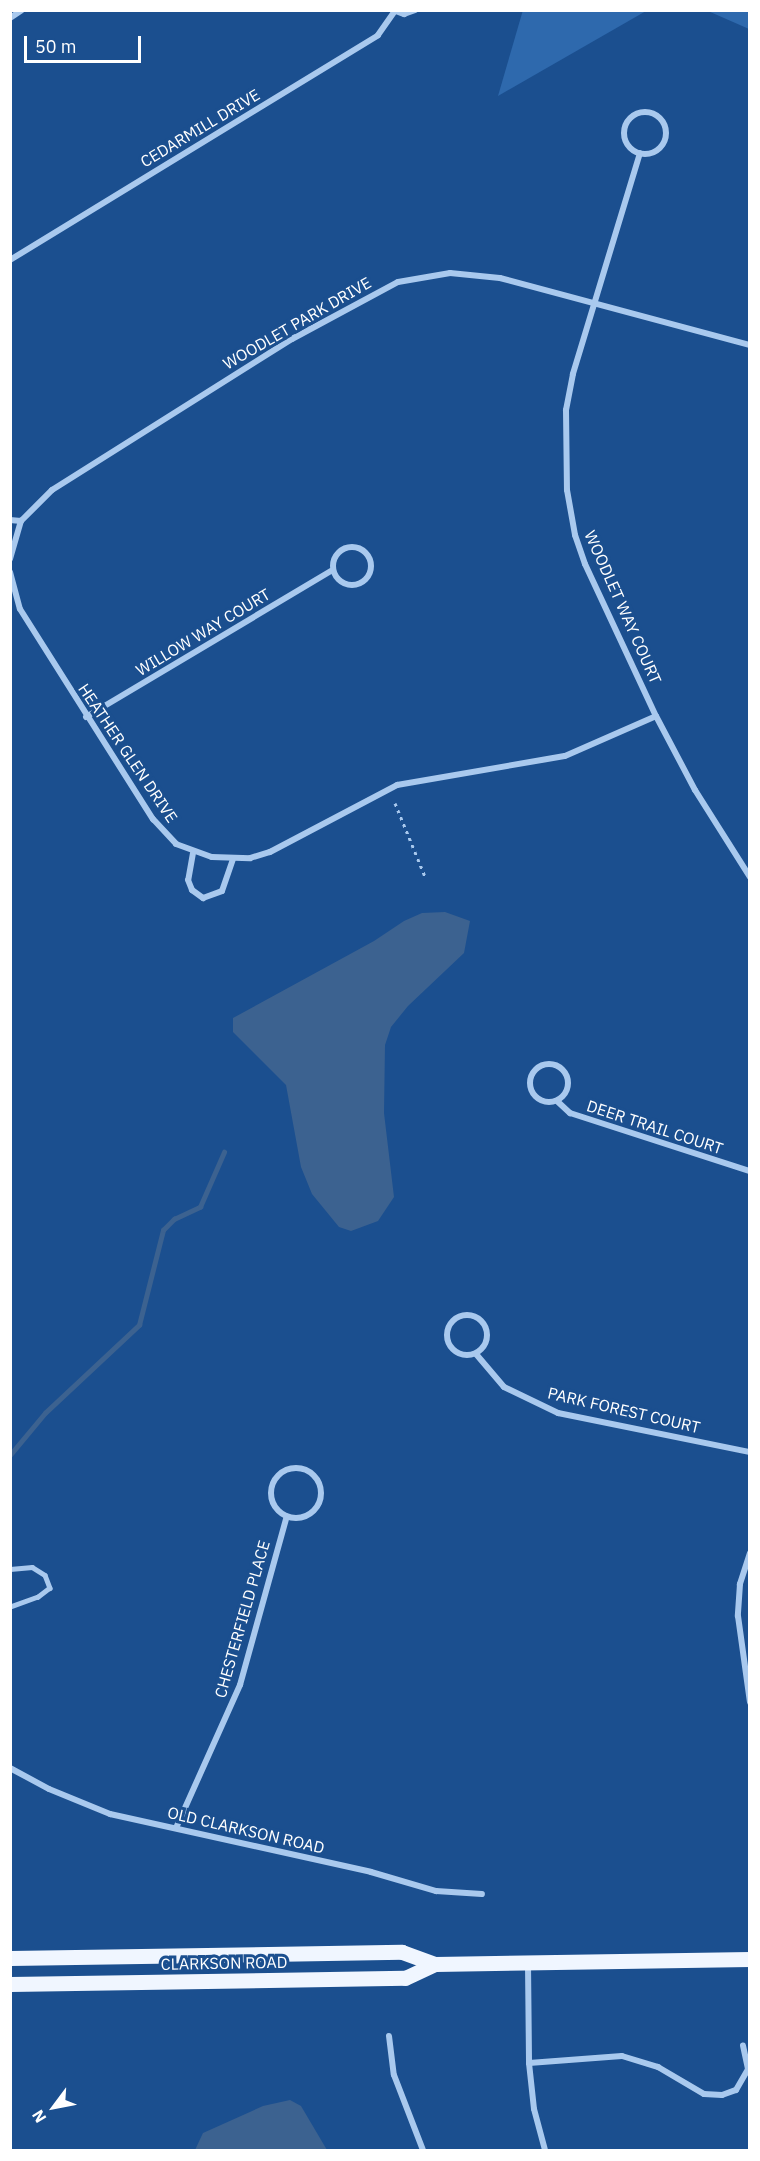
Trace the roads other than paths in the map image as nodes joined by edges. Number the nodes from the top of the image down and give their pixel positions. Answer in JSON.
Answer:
{"nodes":[{"id":1,"x":22,"y":10,"type":"edge"},
{"id":2,"x":415,"y":10,"type":"edge"},
{"id":3,"x":394,"y":11,"type":"edge"},
{"id":4,"x":10,"y":18,"type":"edge"},
{"id":5,"x":640,"y":153,"type":"junction"},
{"id":6,"x":10,"y":260,"type":"edge"},
{"id":7,"x":595,"y":301,"type":"junction"},
{"id":8,"x":750,"y":345,"type":"edge"},
{"id":9,"x":10,"y":520,"type":"edge"},
{"id":10,"x":21,"y":521,"type":"junction"},
{"id":11,"x":10,"y":559,"type":"edge"},
{"id":12,"x":333,"y":570,"type":"junction"},
{"id":13,"x":10,"y":572,"type":"edge"},
{"id":14,"x":656,"y":716,"type":"junction"},
{"id":15,"x":86,"y":717,"type":"junction"},
{"id":16,"x":193,"y":853,"type":"junction"},
{"id":17,"x":233,"y":860,"type":"junction"},
{"id":18,"x":750,"y":877,"type":"edge"},
{"id":19,"x":557,"y":1101,"type":"junction"},
{"id":20,"x":750,"y":1171,"type":"edge"},
{"id":21,"x":476,"y":1354,"type":"junction"},
{"id":22,"x":750,"y":1452,"type":"edge"},
{"id":23,"x":286,"y":1515,"type":"junction"},
{"id":24,"x":750,"y":1553,"type":"edge"},
{"id":25,"x":10,"y":1569,"type":"edge"},
{"id":26,"x":10,"y":1607,"type":"edge"},
{"id":27,"x":750,"y":1702,"type":"edge"},
{"id":28,"x":10,"y":1768,"type":"edge"},
{"id":29,"x":176,"y":1828,"type":"junction"},
{"id":30,"x":482,"y":1894,"type":"dead end"},
{"id":31,"x":10,"y":1958,"type":"edge"},
{"id":32,"x":750,"y":1959,"type":"edge"},
{"id":33,"x":435,"y":1964,"type":"junction"},
{"id":34,"x":528,"y":1964,"type":"junction"},
{"id":35,"x":10,"y":1984,"type":"edge"},
{"id":36,"x":389,"y":2036,"type":"dead end"},
{"id":37,"x":743,"y":2046,"type":"dead end"},
{"id":38,"x":529,"y":2063,"type":"junction"},
{"id":39,"x":423,"y":2151,"type":"edge"},
{"id":40,"x":545,"y":2151,"type":"edge"}],
"edges":[{"from":1,"to":4,"type":"street"},
{"from":2,"to":3,"type":"street","name":"CEDARMILL DRIVE"},
{"from":3,"to":6,"type":"street","name":"CEDARMILL DRIVE"},
{"from":5,"to":5,"type":"street"},
{"from":5,"to":7,"type":"street","name":"WOODLET WAY COURT"},
{"from":7,"to":8,"type":"street","name":"WOODLET PARK DRIVE"},
{"from":7,"to":10,"type":"street","name":"WOODLET PARK DRIVE"},
{"from":7,"to":14,"type":"street","name":"WOODLET WAY COURT"},
{"from":9,"to":10,"type":"street"},
{"from":10,"to":11,"type":"street","name":"WOODLET PARK DRIVE"},
{"from":12,"to":12,"type":"street","name":"WILLOW WAY COURT"},
{"from":12,"to":15,"type":"street","name":"WILLOW WAY COURT"},
{"from":13,"to":15,"type":"street","name":"HEATHER GLEN DRIVE"},
{"from":14,"to":17,"type":"street","name":"HEATHER GLEN DRIVE"},
{"from":14,"to":18,"type":"street","name":"WOODLET WAY COURT"},
{"from":15,"to":16,"type":"street","name":"HEATHER GLEN DRIVE"},
{"from":16,"to":17,"type":"street","name":"HEATHER GLEN DRIVE"},
{"from":16,"to":17,"type":"street"},
{"from":19,"to":19,"type":"street","name":"DEER TRAIL COURT"},
{"from":19,"to":20,"type":"street","name":"DEER TRAIL COURT"},
{"from":21,"to":21,"type":"street"},
{"from":21,"to":22,"type":"street","name":"PARK FOREST COURT"},
{"from":23,"to":23,"type":"street"},
{"from":23,"to":29,"type":"street","name":"CHESTERFIELD PLACE"},
{"from":24,"to":27,"type":"street"},
{"from":25,"to":26,"type":"lane"},
{"from":28,"to":29,"type":"street","name":"OLD CLARKSON ROAD"},
{"from":29,"to":30,"type":"street","name":"OLD CLARKSON ROAD"},
{"from":31,"to":33,"type":"main road","name":"CLARKSON ROAD"},
{"from":32,"to":34,"type":"main road","name":"CLARKSON ROAD"},
{"from":33,"to":34,"type":"main road","name":"CLARKSON ROAD"},
{"from":33,"to":35,"type":"main road","name":"CLARKSON ROAD"},
{"from":34,"to":38,"type":"street"},
{"from":36,"to":39,"type":"street"},
{"from":37,"to":38,"type":"street"},
{"from":38,"to":40,"type":"street"}]}
